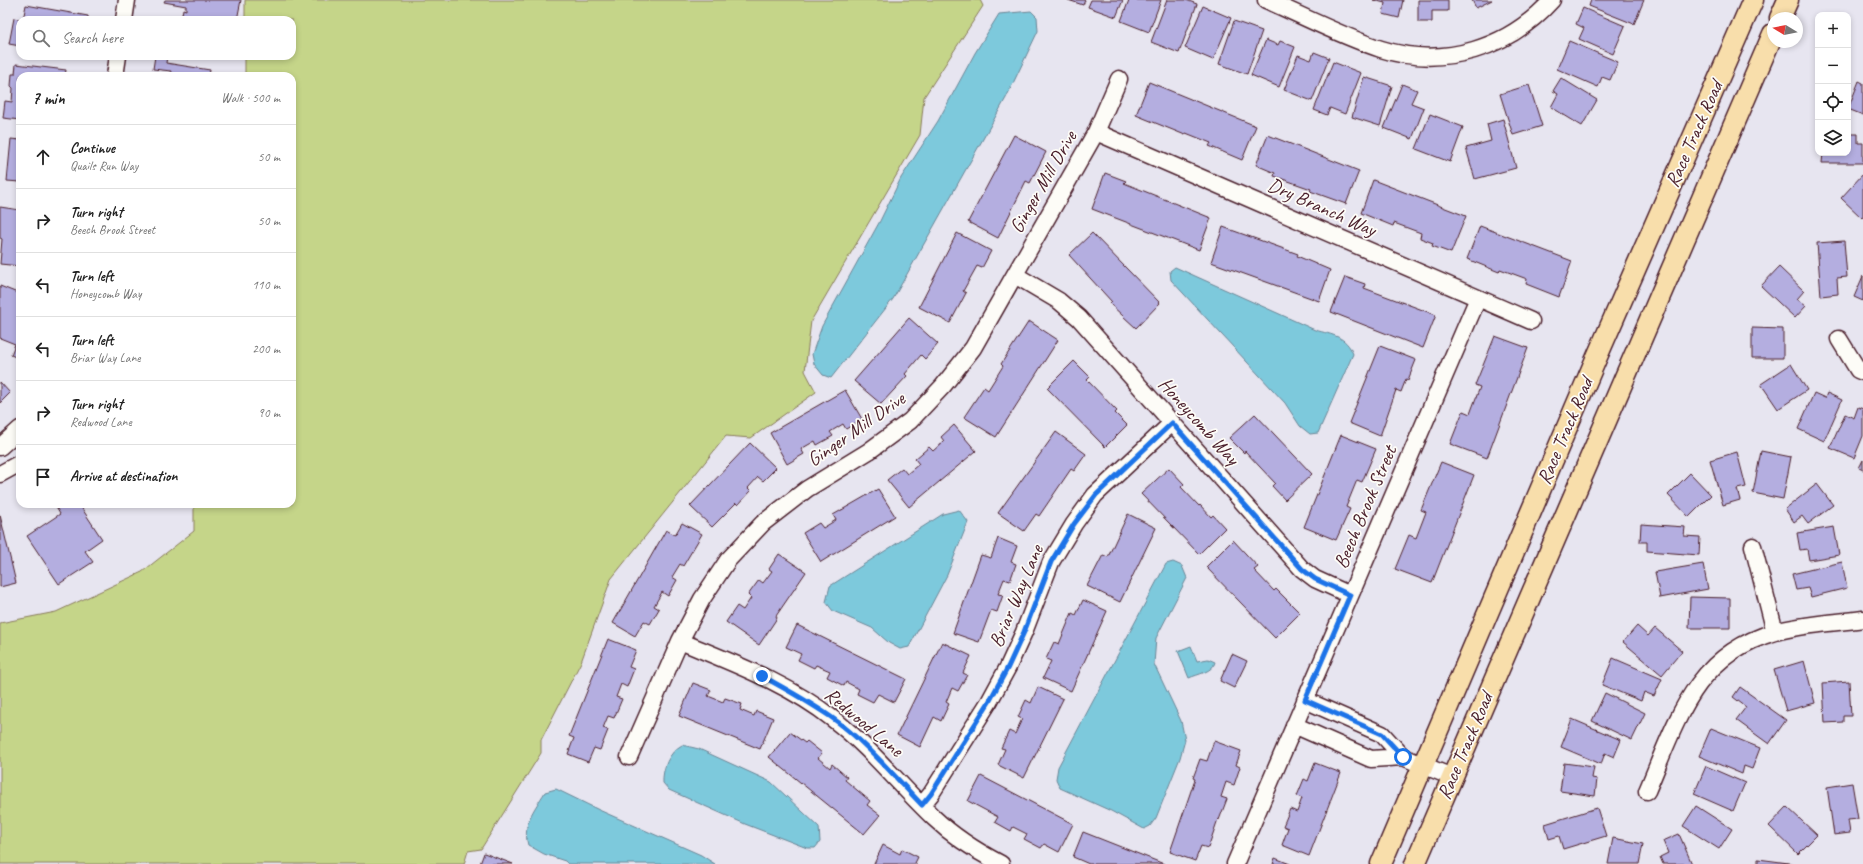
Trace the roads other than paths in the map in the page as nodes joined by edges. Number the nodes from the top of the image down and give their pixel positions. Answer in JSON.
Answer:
{"nodes":[{"id":1,"x":127,"y":0,"type":"edge"},
{"id":2,"x":1266,"y":0,"type":"edge"},
{"id":3,"x":1552,"y":0,"type":"edge"},
{"id":4,"x":1753,"y":0,"type":"edge"},
{"id":5,"x":1788,"y":0,"type":"edge"},
{"id":6,"x":1783,"y":12,"type":"edge"},
{"id":7,"x":125,"y":16,"type":"edge"},
{"id":8,"x":1767,"y":48,"type":"edge"},
{"id":9,"x":117,"y":60,"type":"edge"},
{"id":10,"x":116,"y":72,"type":"edge"},
{"id":11,"x":1119,"y":79,"type":"dead end"},
{"id":12,"x":1096,"y":132,"type":"junction"},
{"id":13,"x":1015,"y":275,"type":"junction"},
{"id":14,"x":1478,"y":298,"type":"junction"},
{"id":15,"x":1531,"y":321,"type":"dead end"},
{"id":16,"x":1839,"y":339,"type":"dead end"},
{"id":17,"x":1863,"y":372,"type":"edge"},
{"id":18,"x":1172,"y":423,"type":"junction"},
{"id":19,"x":16,"y":433,"type":"edge"},
{"id":20,"x":0,"y":447,"type":"edge"},
{"id":21,"x":16,"y":465,"type":"edge"},
{"id":22,"x":0,"y":474,"type":"edge"},
{"id":23,"x":1753,"y":546,"type":"dead end"},
{"id":24,"x":1350,"y":595,"type":"junction"},
{"id":25,"x":1863,"y":619,"type":"edge"},
{"id":26,"x":1775,"y":632,"type":"junction"},
{"id":27,"x":680,"y":641,"type":"junction"},
{"id":28,"x":1305,"y":700,"type":"junction"},
{"id":29,"x":1294,"y":726,"type":"junction"},
{"id":30,"x":629,"y":757,"type":"dead end"},
{"id":31,"x":1403,"y":757,"type":"junction"},
{"id":32,"x":1424,"y":766,"type":"junction"},
{"id":33,"x":1452,"y":777,"type":"junction"},
{"id":34,"x":1647,"y":791,"type":"dead end"},
{"id":35,"x":922,"y":805,"type":"junction"},
{"id":36,"x":1002,"y":864,"type":"edge"},
{"id":37,"x":1235,"y":864,"type":"edge"},
{"id":38,"x":1381,"y":864,"type":"edge"},
{"id":39,"x":1415,"y":864,"type":"edge"}],
"edges":[{"from":1,"to":7,"type":"street"},
{"from":2,"to":3,"type":"street"},
{"from":4,"to":32,"type":"main road","name":"Race Track Road"},
{"from":5,"to":6,"type":"main road"},
{"from":8,"to":33,"type":"main road","name":"Race Track Road"},
{"from":9,"to":10,"type":"street"},
{"from":11,"to":12,"type":"street","name":"Ginger Mill Drive"},
{"from":12,"to":13,"type":"street","name":"Ginger Mill Drive"},
{"from":12,"to":14,"type":"street","name":"Dry Branch Way"},
{"from":13,"to":18,"type":"street","name":"Honeycomb Way"},
{"from":13,"to":27,"type":"street","name":"Ginger Mill Drive"},
{"from":14,"to":15,"type":"street","name":"Dry Branch Way"},
{"from":14,"to":24,"type":"street","name":"Beech Brook Street"},
{"from":16,"to":17,"type":"street"},
{"from":18,"to":24,"type":"street","name":"Honeycomb Way"},
{"from":18,"to":35,"type":"street","name":"Briar Way Lane"},
{"from":19,"to":20,"type":"street"},
{"from":21,"to":22,"type":"street"},
{"from":23,"to":26,"type":"street"},
{"from":24,"to":28,"type":"street","name":"Beech Brook Street"},
{"from":25,"to":26,"type":"street"},
{"from":26,"to":34,"type":"street"},
{"from":27,"to":30,"type":"street","name":"Ginger Mill Drive"},
{"from":27,"to":35,"type":"street","name":"Redwood Lane"},
{"from":28,"to":29,"type":"street","name":"Beech Brook Street"},
{"from":28,"to":31,"type":"street"},
{"from":29,"to":31,"type":"street"},
{"from":29,"to":37,"type":"street","name":"Beech Brook Street"},
{"from":31,"to":32,"type":"street"},
{"from":32,"to":33,"type":"street"},
{"from":32,"to":38,"type":"main road","name":"Race Track Road"},
{"from":33,"to":39,"type":"main road","name":"Race Track Road"},
{"from":35,"to":36,"type":"street","name":"Redwood Lane"}]}
